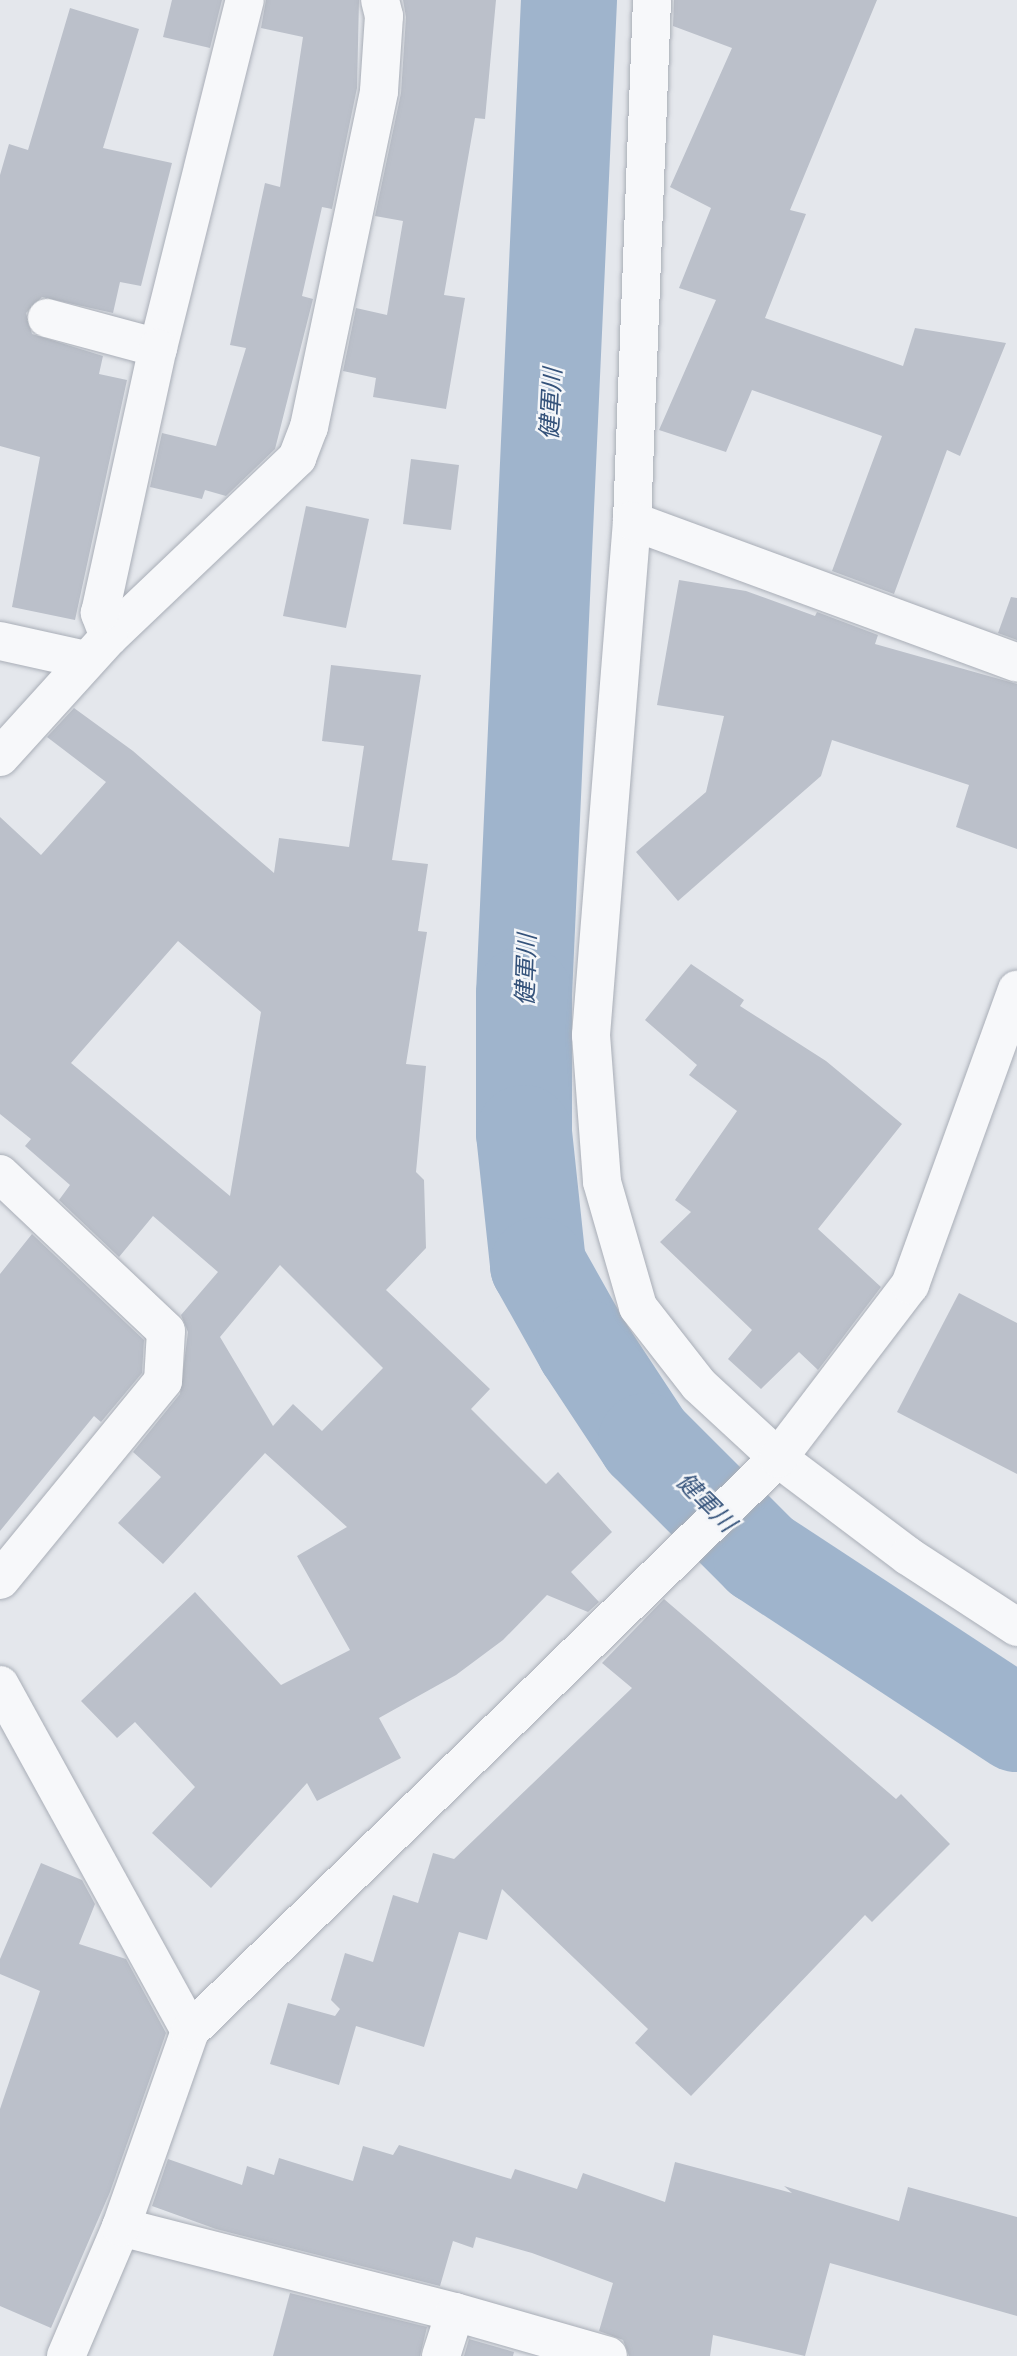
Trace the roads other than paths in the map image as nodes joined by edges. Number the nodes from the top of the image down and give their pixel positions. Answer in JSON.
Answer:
{"nodes":[{"id":1,"x":245,"y":0,"type":"edge"},
{"id":2,"x":380,"y":0,"type":"edge"},
{"id":3,"x":652,"y":0,"type":"edge"},
{"id":4,"x":47,"y":318,"type":"dead end"},
{"id":5,"x":158,"y":348,"type":"junction"},
{"id":6,"x":632,"y":521,"type":"junction"},
{"id":7,"x":0,"y":641,"type":"edge"},
{"id":8,"x":98,"y":649,"type":"junction"},
{"id":9,"x":1017,"y":663,"type":"edge"},
{"id":10,"x":0,"y":757,"type":"edge"},
{"id":11,"x":1017,"y":990,"type":"edge"},
{"id":12,"x":1,"y":1176,"type":"edge"},
{"id":13,"x":767,"y":1469,"type":"junction"},
{"id":14,"x":0,"y":1580,"type":"edge"},
{"id":15,"x":1017,"y":1627,"type":"edge"},
{"id":16,"x":0,"y":1685,"type":"edge"},
{"id":17,"x":190,"y":2031,"type":"junction"},
{"id":18,"x":121,"y":2227,"type":"junction"},
{"id":19,"x":455,"y":2312,"type":"junction"},
{"id":20,"x":66,"y":2356,"type":"edge"},
{"id":21,"x":441,"y":2356,"type":"edge"},
{"id":22,"x":608,"y":2356,"type":"edge"}],
"edges":[{"from":1,"to":5,"type":"street"},
{"from":2,"to":8,"type":"street"},
{"from":3,"to":6,"type":"street"},
{"from":4,"to":5,"type":"street"},
{"from":5,"to":8,"type":"street"},
{"from":6,"to":9,"type":"street"},
{"from":6,"to":13,"type":"street"},
{"from":7,"to":8,"type":"street"},
{"from":8,"to":10,"type":"street"},
{"from":11,"to":13,"type":"street"},
{"from":12,"to":14,"type":"street"},
{"from":13,"to":15,"type":"street"},
{"from":13,"to":17,"type":"street"},
{"from":16,"to":17,"type":"street"},
{"from":17,"to":18,"type":"street"},
{"from":18,"to":19,"type":"street"},
{"from":18,"to":20,"type":"street"},
{"from":19,"to":21,"type":"street"},
{"from":19,"to":22,"type":"street"}]}
